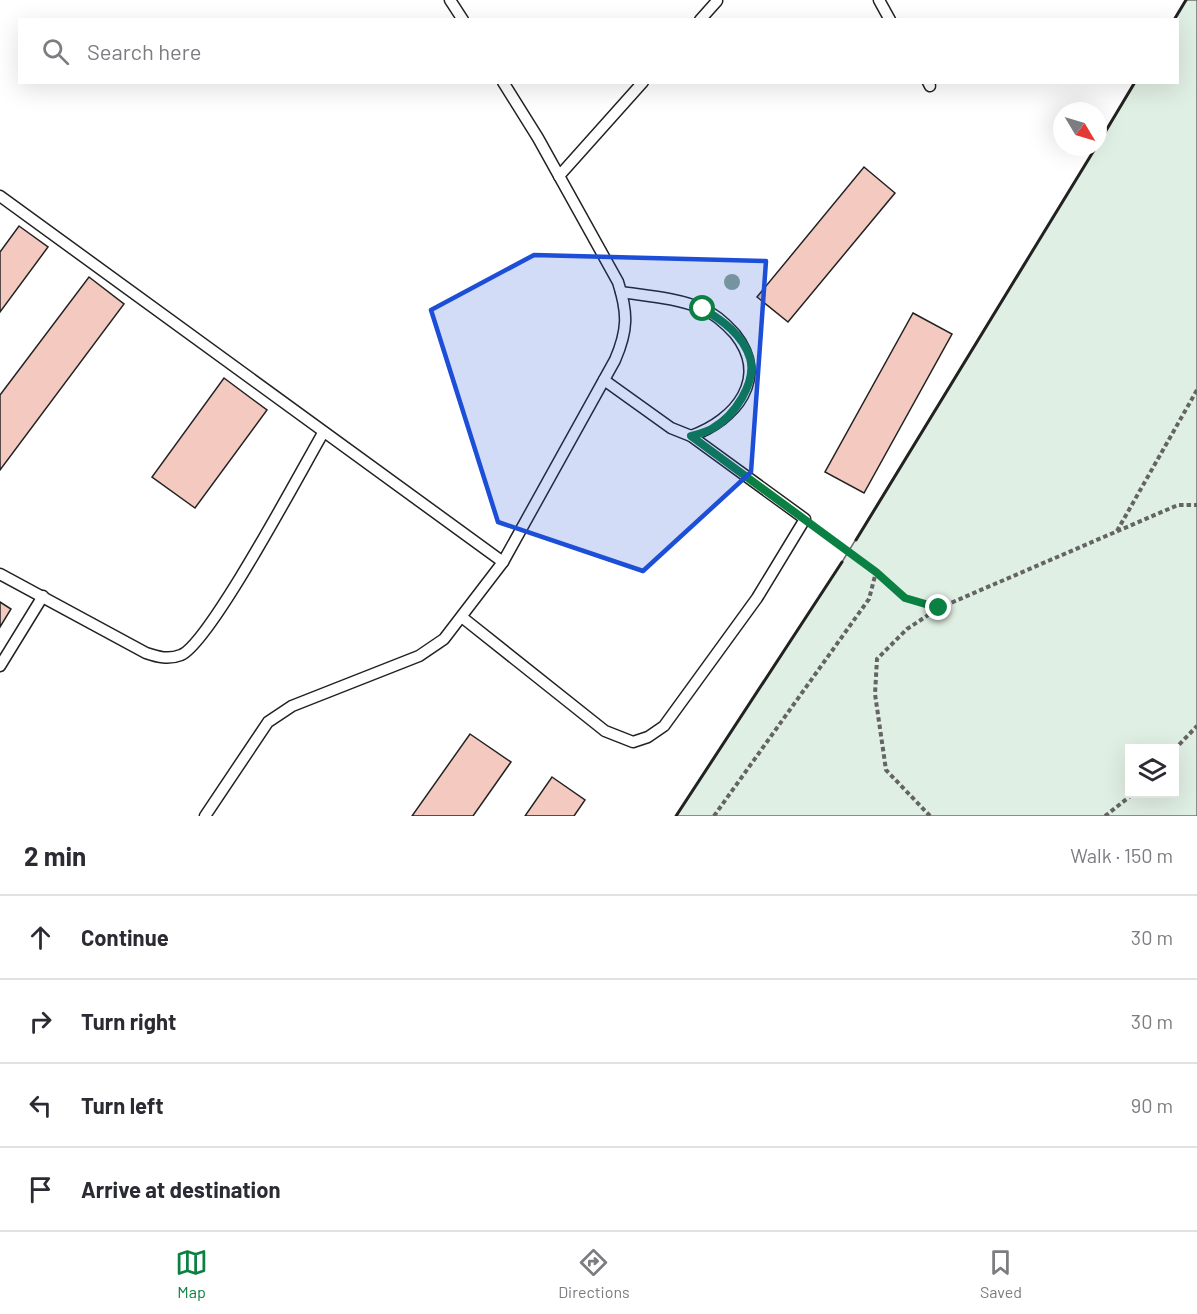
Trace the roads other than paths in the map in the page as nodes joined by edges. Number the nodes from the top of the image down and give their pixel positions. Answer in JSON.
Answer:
{"nodes":[{"id":1,"x":450,"y":0,"type":"edge"},
{"id":2,"x":879,"y":0,"type":"edge"},
{"id":3,"x":717,"y":1,"type":"edge"},
{"id":4,"x":462,"y":18,"type":"edge"},
{"id":5,"x":702,"y":18,"type":"edge"},
{"id":6,"x":889,"y":18,"type":"edge"},
{"id":7,"x":504,"y":84,"type":"edge"},
{"id":8,"x":641,"y":84,"type":"edge"},
{"id":9,"x":559,"y":176,"type":"junction"},
{"id":10,"x":0,"y":196,"type":"edge"},
{"id":11,"x":621,"y":292,"type":"junction"},
{"id":12,"x":604,"y":380,"type":"junction"},
{"id":13,"x":323,"y":433,"type":"junction"},
{"id":14,"x":691,"y":436,"type":"junction"},
{"id":15,"x":502,"y":562,"type":"junction"},
{"id":16,"x":0,"y":574,"type":"edge"},
{"id":17,"x":43,"y":596,"type":"junction"},
{"id":18,"x":463,"y":618,"type":"junction"},
{"id":19,"x":0,"y":666,"type":"edge"},
{"id":20,"x":205,"y":816,"type":"edge"}],
"edges":[{"from":1,"to":4,"type":"lane"},
{"from":2,"to":6,"type":"lane"},
{"from":3,"to":5,"type":"lane"},
{"from":7,"to":9,"type":"lane"},
{"from":8,"to":9,"type":"lane"},
{"from":9,"to":11,"type":"lane"},
{"from":10,"to":13,"type":"lane"},
{"from":11,"to":12,"type":"lane"},
{"from":11,"to":14,"type":"lane"},
{"from":12,"to":14,"type":"lane"},
{"from":12,"to":15,"type":"lane"},
{"from":13,"to":15,"type":"lane"},
{"from":13,"to":17,"type":"lane"},
{"from":14,"to":18,"type":"lane"},
{"from":15,"to":18,"type":"lane"},
{"from":16,"to":17,"type":"lane"},
{"from":17,"to":19,"type":"lane"},
{"from":18,"to":20,"type":"lane"}]}
